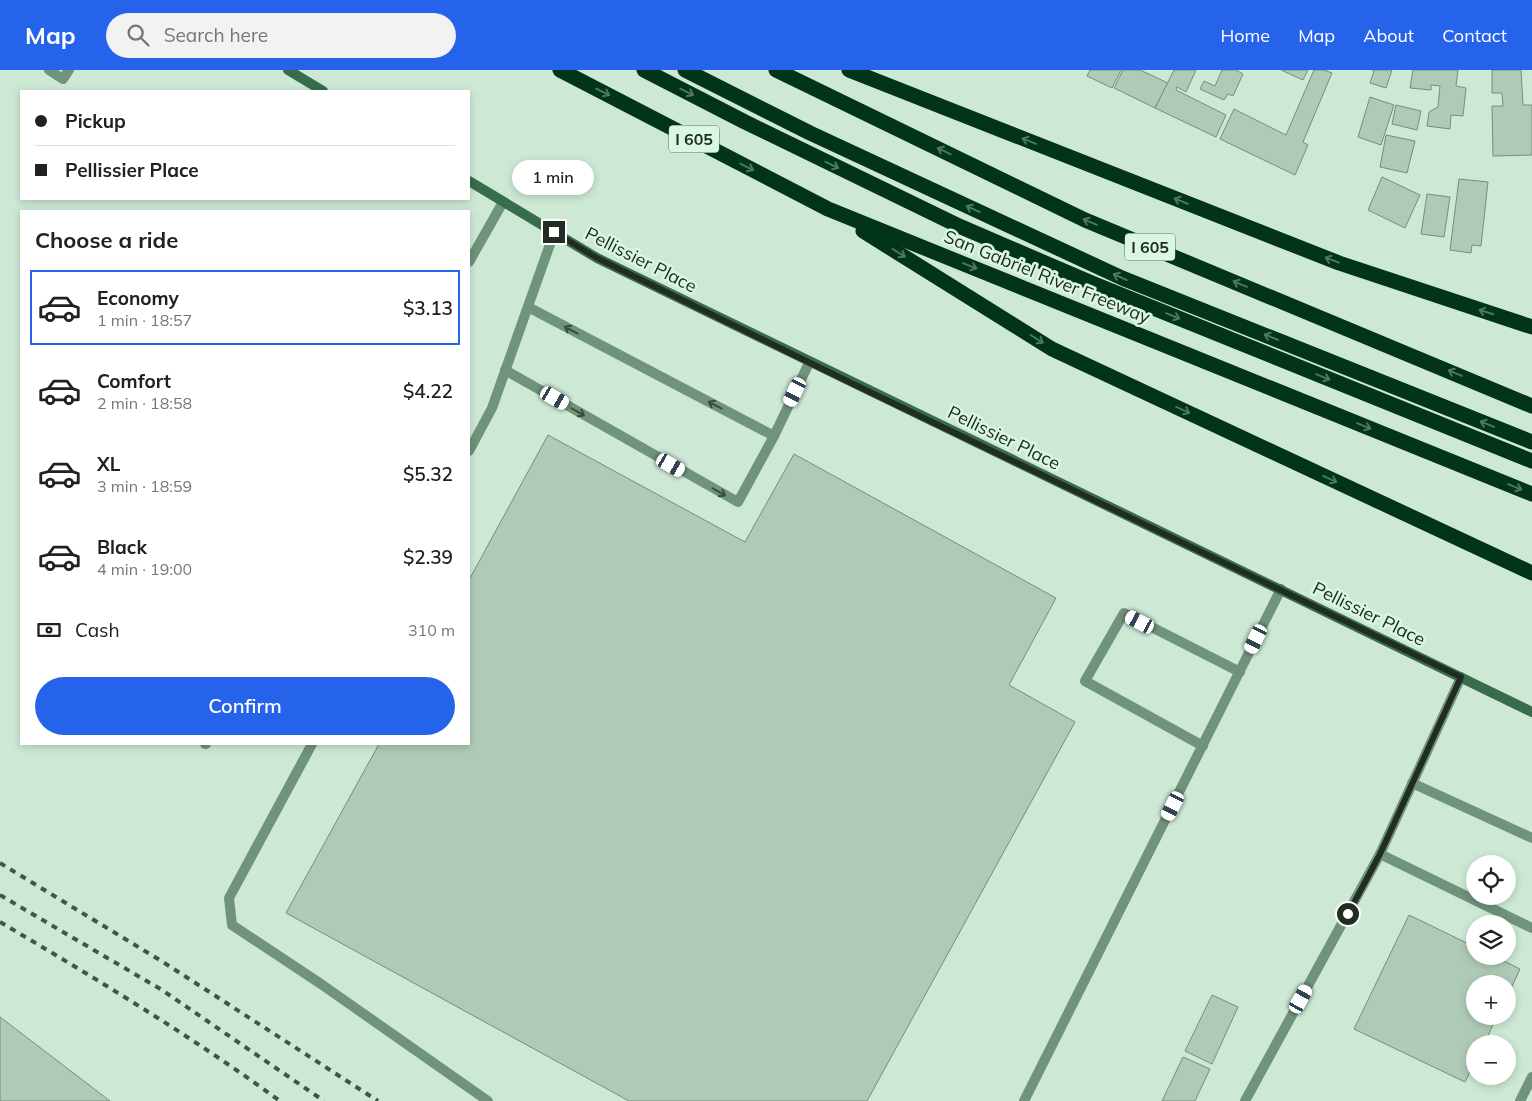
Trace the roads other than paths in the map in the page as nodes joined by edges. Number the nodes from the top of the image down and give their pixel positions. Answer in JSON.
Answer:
{"nodes":[{"id":1,"x":48,"y":70,"type":"edge"},
{"id":2,"x":69,"y":70,"type":"edge"},
{"id":3,"x":288,"y":70,"type":"edge"},
{"id":4,"x":560,"y":70,"type":"edge"},
{"id":5,"x":644,"y":70,"type":"edge"},
{"id":6,"x":685,"y":70,"type":"edge"},
{"id":7,"x":776,"y":70,"type":"edge"},
{"id":8,"x":849,"y":70,"type":"edge"},
{"id":9,"x":321,"y":90,"type":"edge"},
{"id":10,"x":470,"y":182,"type":"edge"},
{"id":11,"x":503,"y":202,"type":"junction"},
{"id":12,"x":828,"y":208,"type":"junction"},
{"id":13,"x":554,"y":232,"type":"junction"},
{"id":14,"x":470,"y":260,"type":"edge"},
{"id":15,"x":528,"y":307,"type":"junction"},
{"id":16,"x":1532,"y":327,"type":"edge"},
{"id":17,"x":809,"y":363,"type":"junction"},
{"id":18,"x":505,"y":370,"type":"junction"},
{"id":19,"x":1532,"y":406,"type":"edge"},
{"id":20,"x":774,"y":436,"type":"junction"},
{"id":21,"x":1532,"y":442,"type":"edge"},
{"id":22,"x":470,"y":449,"type":"edge"},
{"id":23,"x":1532,"y":461,"type":"edge"},
{"id":24,"x":1532,"y":494,"type":"edge"},
{"id":25,"x":1532,"y":573,"type":"edge"},
{"id":26,"x":1281,"y":589,"type":"junction"},
{"id":27,"x":1240,"y":672,"type":"junction"},
{"id":28,"x":1461,"y":677,"type":"junction"},
{"id":29,"x":1532,"y":712,"type":"edge"},
{"id":30,"x":311,"y":745,"type":"edge"},
{"id":31,"x":1203,"y":746,"type":"junction"},
{"id":32,"x":1412,"y":783,"type":"junction"},
{"id":33,"x":1532,"y":838,"type":"edge"},
{"id":34,"x":1380,"y":854,"type":"junction"},
{"id":35,"x":1532,"y":928,"type":"edge"},
{"id":36,"x":1532,"y":1077,"type":"edge"},
{"id":37,"x":488,"y":1101,"type":"edge"},
{"id":38,"x":1024,"y":1101,"type":"edge"},
{"id":39,"x":1245,"y":1101,"type":"edge"},
{"id":40,"x":1520,"y":1101,"type":"edge"}],
"edges":[{"from":1,"to":2,"type":"lane"},
{"from":3,"to":9,"type":"main road"},
{"from":4,"to":12,"type":"highway","name":"San Gabriel River Freeway","number":"I 605","one_way":true},
{"from":5,"to":23,"type":"highway","one_way":true},
{"from":21,"to":6,"type":"highway","one_way":true},
{"from":19,"to":7,"type":"highway","number":"I 605","one_way":true},
{"from":16,"to":8,"type":"highway","one_way":true},
{"from":10,"to":11,"type":"main road","name":"Pellissier Place"},
{"from":11,"to":13,"type":"main road","name":"Pellissier Place"},
{"from":11,"to":14,"type":"lane"},
{"from":12,"to":24,"type":"highway","name":"San Gabriel River Freeway","number":"I 605","one_way":true},
{"from":12,"to":25,"type":"highway","one_way":true},
{"from":13,"to":15,"type":"lane"},
{"from":13,"to":17,"type":"main road","name":"Pellissier Place"},
{"from":15,"to":18,"type":"lane"},
{"from":20,"to":15,"type":"lane","one_way":true},
{"from":17,"to":20,"type":"lane"},
{"from":17,"to":26,"type":"main road","name":"Pellissier Place"},
{"from":18,"to":20,"type":"lane","one_way":true},
{"from":18,"to":22,"type":"lane"},
{"from":26,"to":27,"type":"lane"},
{"from":26,"to":28,"type":"main road","name":"Pellissier Place"},
{"from":27,"to":31,"type":"lane"},
{"from":27,"to":31,"type":"lane"},
{"from":28,"to":29,"type":"main road","name":"Pellissier Place"},
{"from":28,"to":32,"type":"lane"},
{"from":30,"to":37,"type":"lane"},
{"from":31,"to":38,"type":"lane"},
{"from":32,"to":33,"type":"lane"},
{"from":32,"to":34,"type":"lane"},
{"from":34,"to":35,"type":"lane"},
{"from":34,"to":39,"type":"lane"},
{"from":36,"to":40,"type":"lane"}]}
